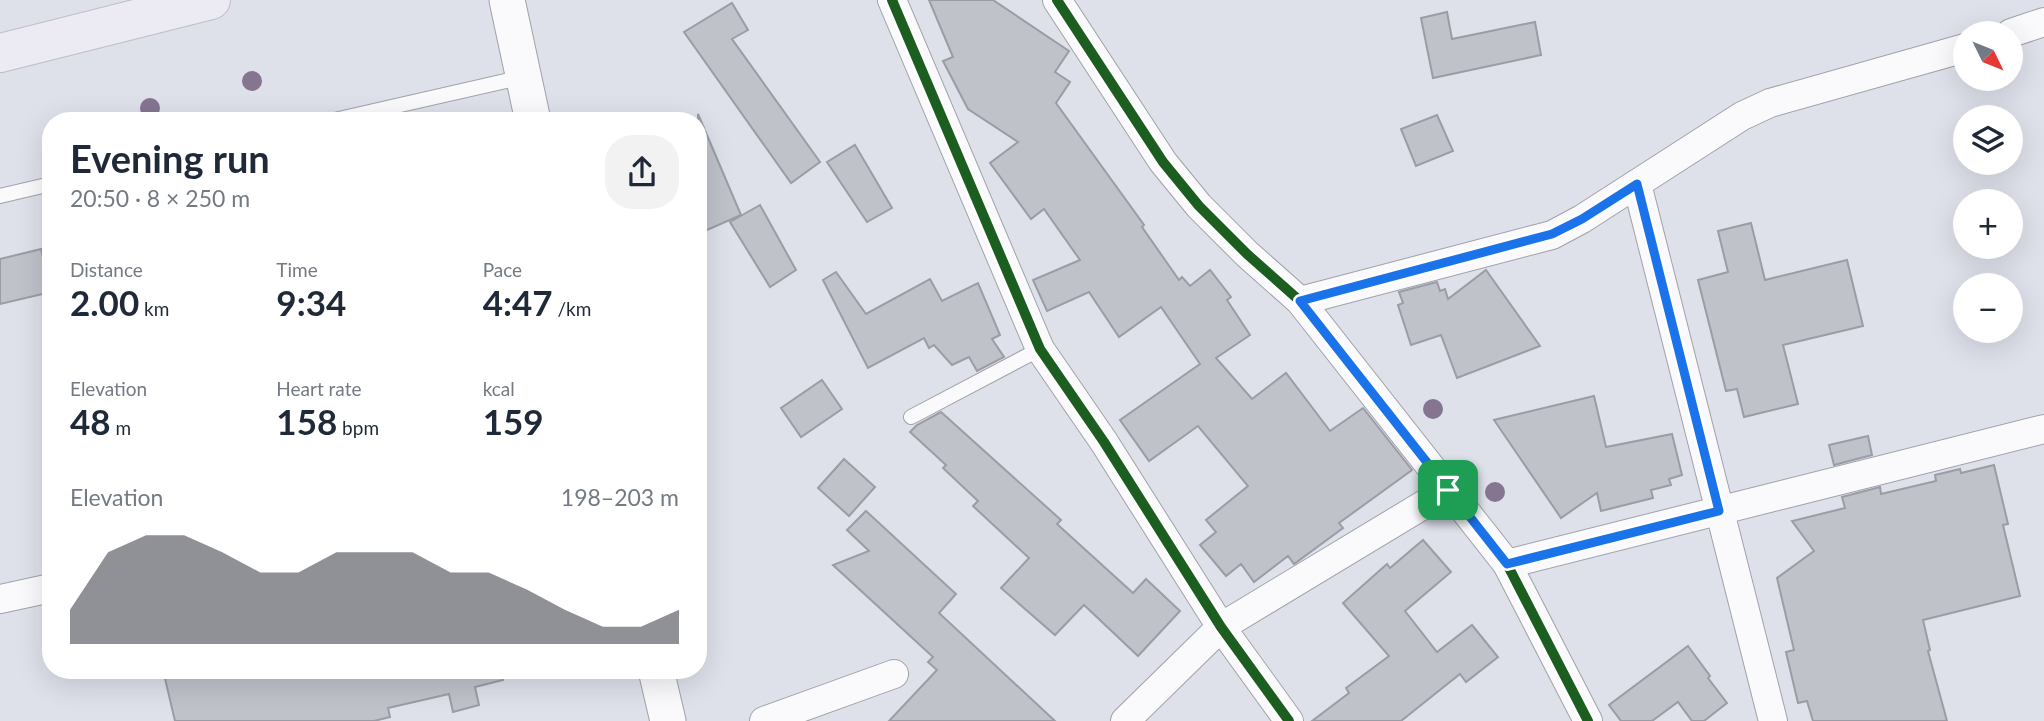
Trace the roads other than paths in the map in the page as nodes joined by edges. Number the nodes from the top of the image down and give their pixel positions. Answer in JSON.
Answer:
{"nodes":[{"id":1,"x":211,"y":0,"type":"edge"},
{"id":2,"x":507,"y":0,"type":"edge"},
{"id":3,"x":892,"y":0,"type":"edge"},
{"id":4,"x":1057,"y":0,"type":"edge"},
{"id":5,"x":2044,"y":22,"type":"edge"},
{"id":6,"x":2023,"y":29,"type":"edge"},
{"id":7,"x":1953,"y":51,"type":"edge"},
{"id":8,"x":0,"y":53,"type":"edge"},
{"id":9,"x":523,"y":77,"type":"junction"},
{"id":10,"x":369,"y":112,"type":"edge"},
{"id":11,"x":531,"y":112,"type":"edge"},
{"id":12,"x":1637,"y":184,"type":"junction"},
{"id":13,"x":42,"y":186,"type":"edge"},
{"id":14,"x":0,"y":196,"type":"edge"},
{"id":15,"x":1300,"y":301,"type":"junction"},
{"id":16,"x":1040,"y":349,"type":"junction"},
{"id":17,"x":911,"y":417,"type":"dead end"},
{"id":18,"x":2044,"y":429,"type":"edge"},
{"id":19,"x":1448,"y":490,"type":"junction"},
{"id":20,"x":1719,"y":511,"type":"junction"},
{"id":21,"x":1507,"y":564,"type":"junction"},
{"id":22,"x":42,"y":590,"type":"edge"},
{"id":23,"x":0,"y":599,"type":"edge"},
{"id":24,"x":1221,"y":627,"type":"junction"},
{"id":25,"x":894,"y":674,"type":"dead end"},
{"id":26,"x":658,"y":679,"type":"edge"},
{"id":27,"x":668,"y":721,"type":"edge"},
{"id":28,"x":764,"y":721,"type":"edge"},
{"id":29,"x":1125,"y":721,"type":"edge"},
{"id":30,"x":1289,"y":721,"type":"edge"},
{"id":31,"x":1588,"y":721,"type":"edge"},
{"id":32,"x":1773,"y":721,"type":"edge"}],
"edges":[{"from":1,"to":8,"type":"main road"},
{"from":2,"to":9,"type":"street"},
{"from":3,"to":16,"type":"street"},
{"from":4,"to":15,"type":"street"},
{"from":5,"to":6,"type":"street"},
{"from":7,"to":12,"type":"street"},
{"from":9,"to":10,"type":"lane"},
{"from":9,"to":11,"type":"street"},
{"from":12,"to":15,"type":"street"},
{"from":12,"to":20,"type":"street"},
{"from":13,"to":14,"type":"lane"},
{"from":15,"to":19,"type":"street"},
{"from":16,"to":17,"type":"lane"},
{"from":16,"to":24,"type":"street"},
{"from":18,"to":20,"type":"street"},
{"from":19,"to":21,"type":"street"},
{"from":19,"to":24,"type":"street"},
{"from":20,"to":21,"type":"street"},
{"from":20,"to":32,"type":"street"},
{"from":21,"to":31,"type":"street"},
{"from":22,"to":23,"type":"street"},
{"from":24,"to":29,"type":"street"},
{"from":24,"to":30,"type":"street"},
{"from":25,"to":28,"type":"street"},
{"from":26,"to":27,"type":"street"}]}
